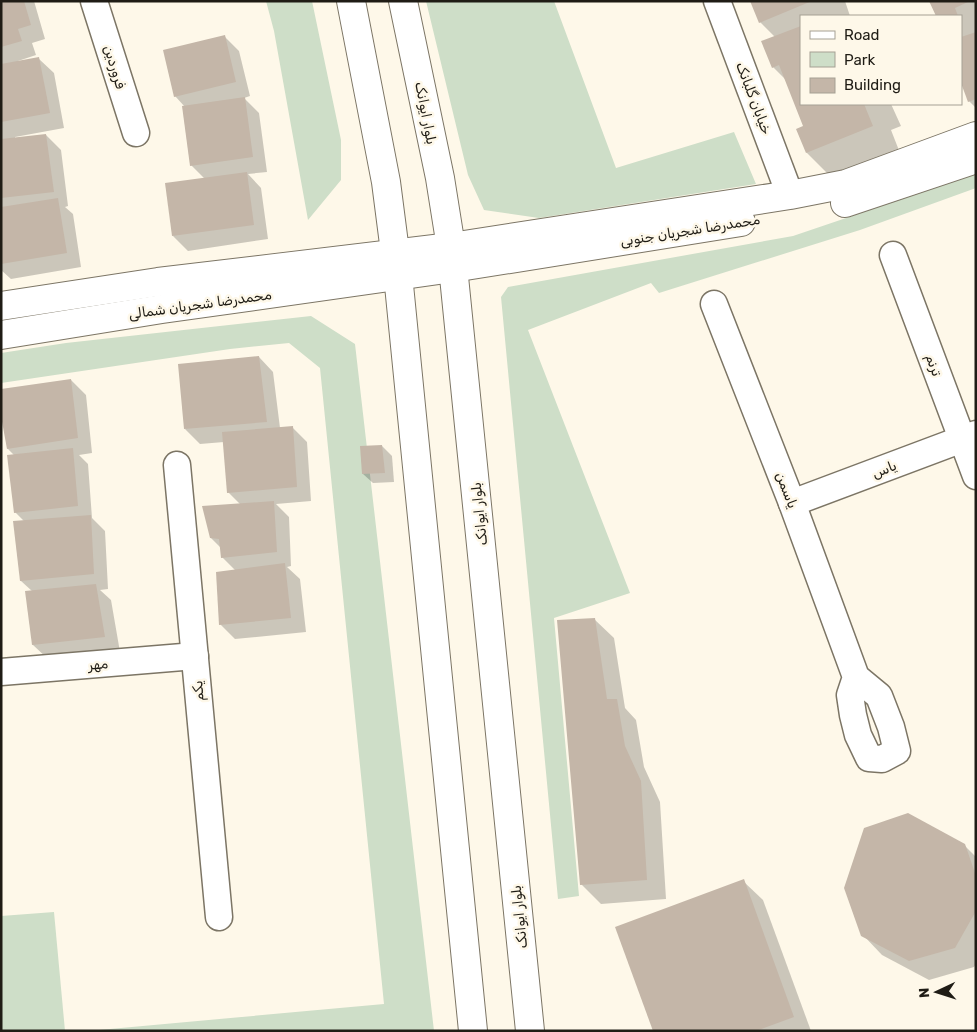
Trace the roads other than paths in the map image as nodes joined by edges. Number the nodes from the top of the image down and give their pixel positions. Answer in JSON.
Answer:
{"nodes":[{"id":1,"x":94,"y":1,"type":"edge"},
{"id":2,"x":351,"y":1,"type":"edge"},
{"id":3,"x":403,"y":1,"type":"edge"},
{"id":4,"x":717,"y":1,"type":"edge"},
{"id":5,"x":136,"y":133,"type":"dead end"},
{"id":6,"x":976,"y":136,"type":"edge"},
{"id":7,"x":976,"y":159,"type":"edge"},
{"id":8,"x":790,"y":195,"type":"junction"},
{"id":9,"x":893,"y":255,"type":"dead end"},
{"id":10,"x":452,"y":257,"type":"junction"},
{"id":11,"x":397,"y":265,"type":"junction"},
{"id":12,"x":714,"y":304,"type":"dead end"},
{"id":13,"x":1,"y":306,"type":"edge"},
{"id":14,"x":1,"y":335,"type":"edge"},
{"id":15,"x":969,"y":437,"type":"edge"},
{"id":16,"x":177,"y":465,"type":"dead end"},
{"id":17,"x":976,"y":476,"type":"edge"},
{"id":18,"x":792,"y":503,"type":"junction"},
{"id":19,"x":195,"y":656,"type":"junction"},
{"id":20,"x":1,"y":672,"type":"edge"},
{"id":21,"x":856,"y":677,"type":"dead end"},
{"id":22,"x":219,"y":917,"type":"dead end"},
{"id":23,"x":473,"y":1031,"type":"edge"},
{"id":24,"x":530,"y":1031,"type":"edge"}],
"edges":[{"from":1,"to":5,"type":"street","name":"فروردین"},
{"from":2,"to":11,"type":"main road"},
{"from":3,"to":10,"type":"main road","name":"بلوار ایوانک"},
{"from":4,"to":8,"type":"street","name":"خیابان گلبانک"},
{"from":6,"to":8,"type":"main road","name":"محمدرضا شجریان جنوبی"},
{"from":7,"to":10,"type":"main road","name":"محمدرضا شجریان جنوبی"},
{"from":8,"to":10,"type":"main road","name":"محمدرضا شجریان جنوبی"},
{"from":9,"to":15,"type":"street","name":"ترنم"},
{"from":10,"to":11,"type":"main road"},
{"from":10,"to":24,"type":"main road","name":"بلوار ایوانک"},
{"from":11,"to":13,"type":"main road","name":"محمدرضا شجریان شمالی"},
{"from":11,"to":14,"type":"main road","name":"محمدرضا شجریان شمالی"},
{"from":11,"to":23,"type":"main road"},
{"from":12,"to":18,"type":"street","name":"یاسمن"},
{"from":15,"to":17,"type":"street","name":"ترنم"},
{"from":15,"to":18,"type":"street","name":"یاس"},
{"from":16,"to":19,"type":"street","name":"یکم"},
{"from":18,"to":21,"type":"street","name":"یاسمن"},
{"from":19,"to":20,"type":"street","name":"مهر"},
{"from":19,"to":22,"type":"street","name":"یکم"}]}
